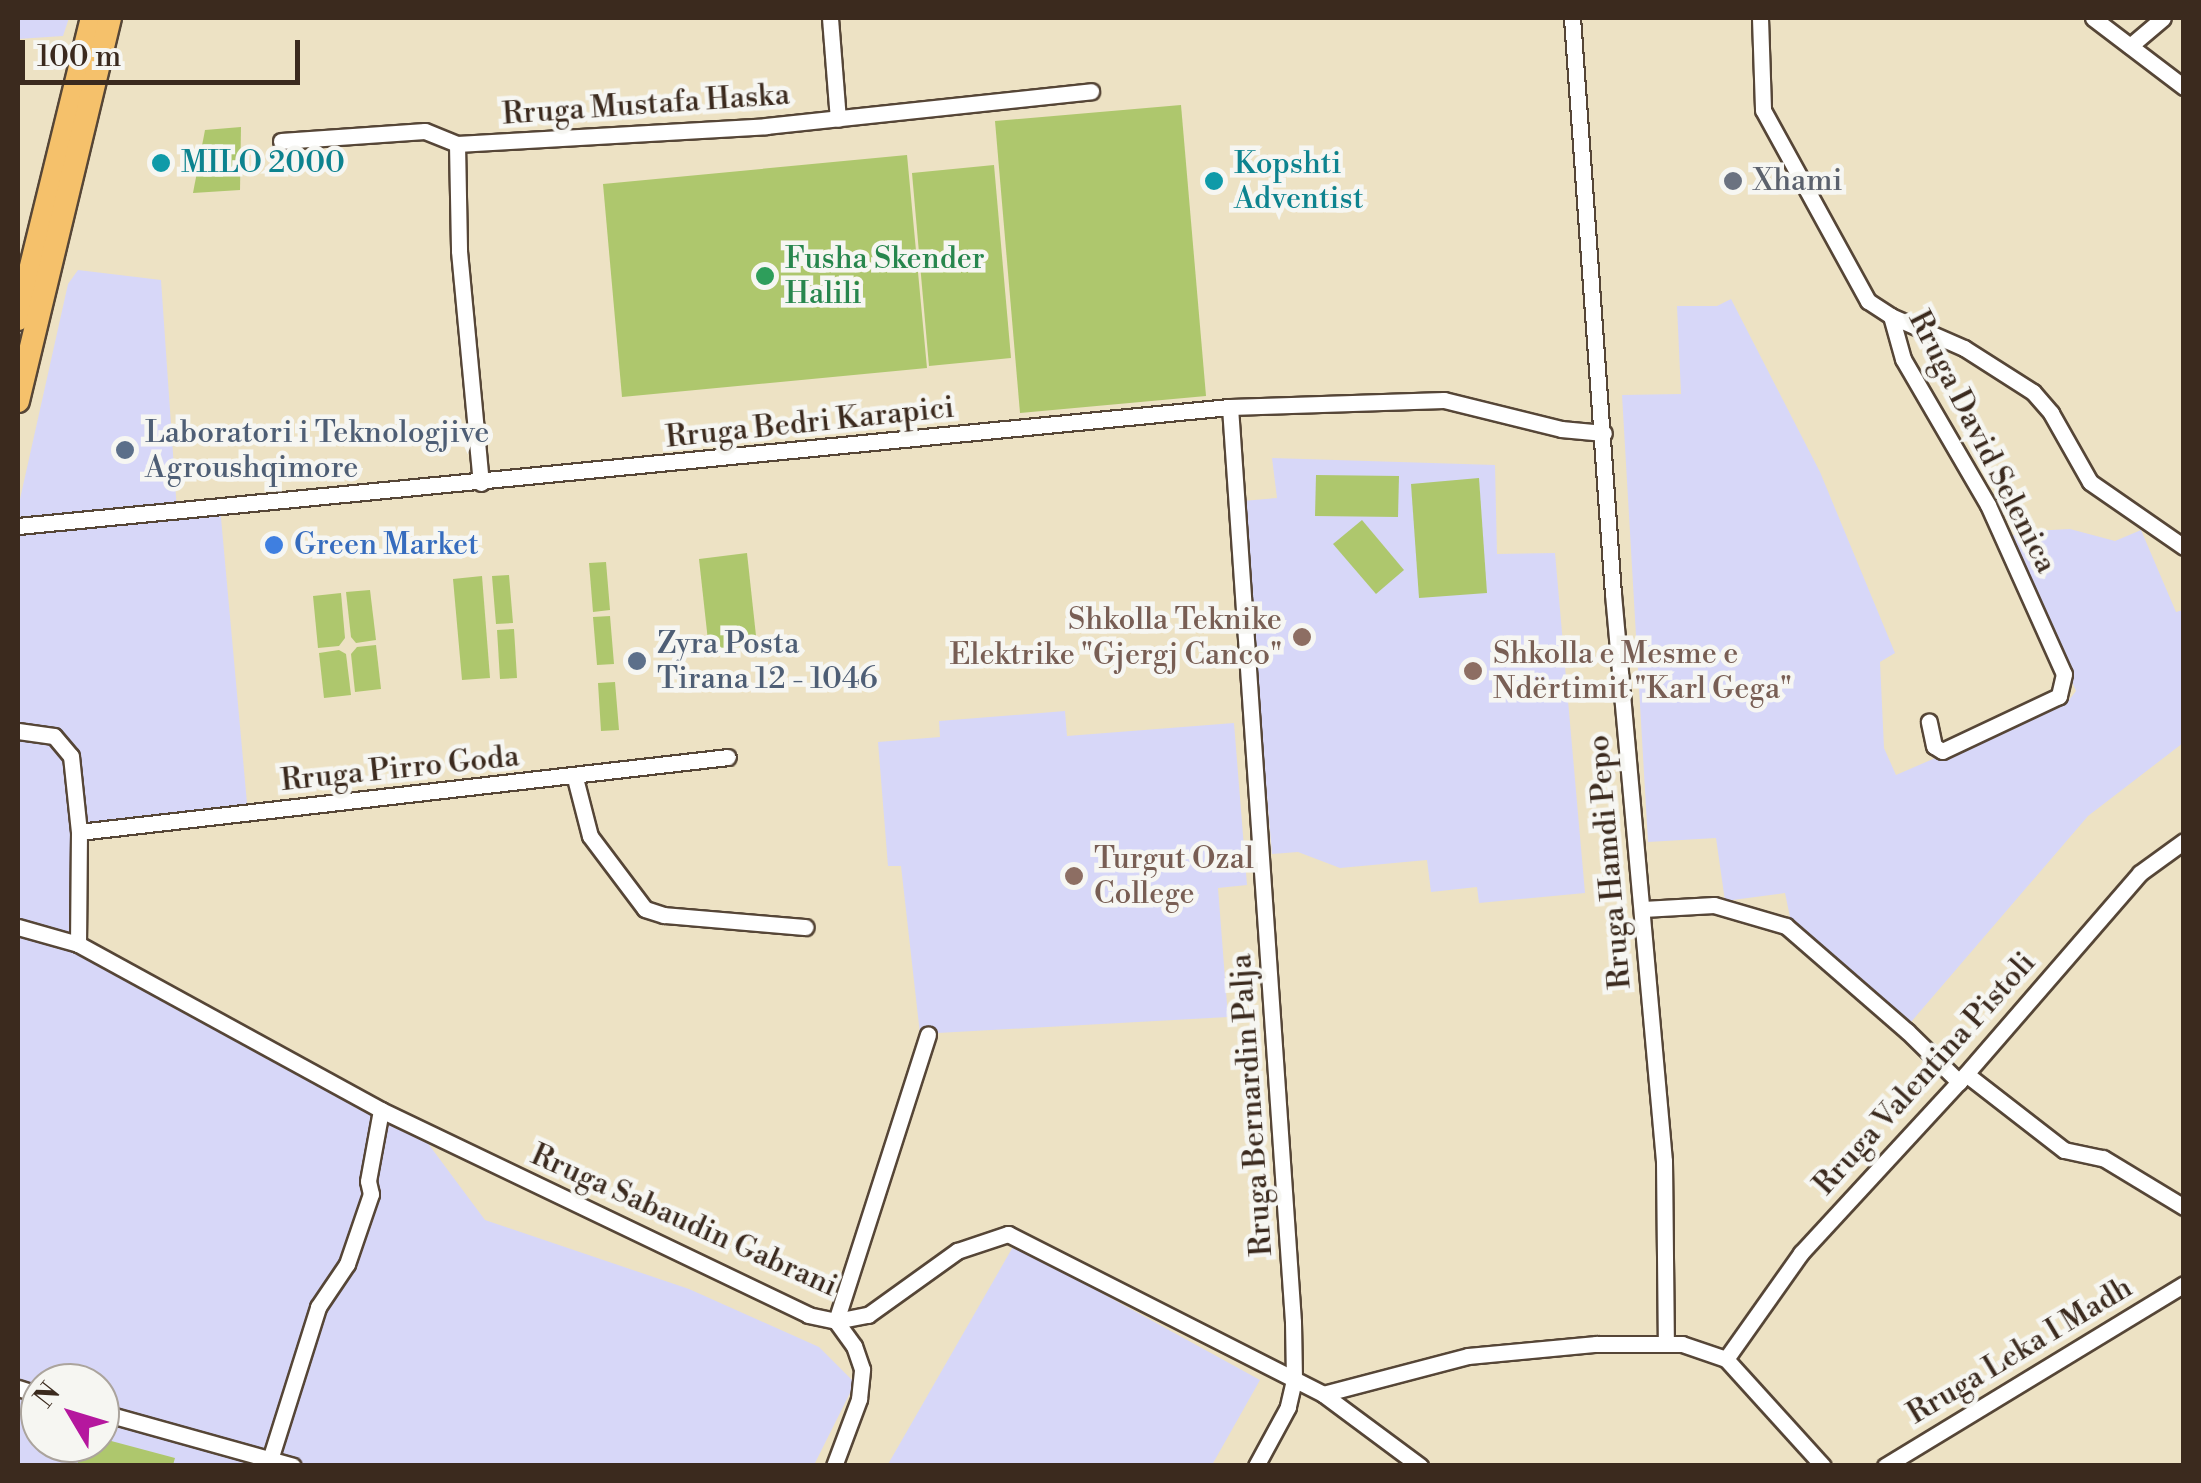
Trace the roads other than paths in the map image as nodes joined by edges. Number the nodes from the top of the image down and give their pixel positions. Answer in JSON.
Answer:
{"nodes":[{"id":1,"x":92,"y":18,"type":"edge"},
{"id":2,"x":110,"y":18,"type":"edge"},
{"id":3,"x":830,"y":18,"type":"edge"},
{"id":4,"x":1572,"y":18,"type":"edge"},
{"id":5,"x":1760,"y":18,"type":"edge"},
{"id":6,"x":2093,"y":18,"type":"edge"},
{"id":7,"x":2164,"y":18,"type":"edge"},
{"id":8,"x":2130,"y":46,"type":"junction"},
{"id":9,"x":2184,"y":87,"type":"edge"},
{"id":10,"x":1091,"y":91,"type":"dead end"},
{"id":11,"x":838,"y":119,"type":"junction"},
{"id":12,"x":280,"y":140,"type":"dead end"},
{"id":13,"x":457,"y":144,"type":"junction"},
{"id":14,"x":1891,"y":316,"type":"junction"},
{"id":15,"x":18,"y":319,"type":"edge"},
{"id":16,"x":18,"y":401,"type":"edge"},
{"id":17,"x":1230,"y":408,"type":"junction"},
{"id":18,"x":1604,"y":433,"type":"junction"},
{"id":19,"x":482,"y":483,"type":"junction"},
{"id":20,"x":18,"y":526,"type":"edge"},
{"id":21,"x":2184,"y":546,"type":"edge"},
{"id":22,"x":1929,"y":722,"type":"dead end"},
{"id":23,"x":18,"y":731,"type":"edge"},
{"id":24,"x":728,"y":757,"type":"dead end"},
{"id":25,"x":575,"y":778,"type":"junction"},
{"id":26,"x":79,"y":832,"type":"junction"},
{"id":27,"x":2184,"y":841,"type":"edge"},
{"id":28,"x":1644,"y":910,"type":"junction"},
{"id":29,"x":18,"y":927,"type":"edge"},
{"id":30,"x":805,"y":927,"type":"dead end"},
{"id":31,"x":78,"y":944,"type":"junction"},
{"id":32,"x":928,"y":1034,"type":"dead end"},
{"id":33,"x":1962,"y":1078,"type":"junction"},
{"id":34,"x":381,"y":1110,"type":"junction"},
{"id":35,"x":2184,"y":1207,"type":"edge"},
{"id":36,"x":2184,"y":1284,"type":"edge"},
{"id":37,"x":836,"y":1321,"type":"junction"},
{"id":38,"x":1666,"y":1342,"type":"junction"},
{"id":39,"x":1726,"y":1360,"type":"junction"},
{"id":40,"x":1294,"y":1380,"type":"junction"},
{"id":41,"x":1323,"y":1394,"type":"junction"},
{"id":42,"x":120,"y":1418,"type":"edge"},
{"id":43,"x":269,"y":1462,"type":"edge"},
{"id":44,"x":293,"y":1466,"type":"edge"},
{"id":45,"x":834,"y":1466,"type":"edge"},
{"id":46,"x":1256,"y":1466,"type":"edge"},
{"id":47,"x":1420,"y":1466,"type":"edge"},
{"id":48,"x":1823,"y":1466,"type":"edge"},
{"id":49,"x":1884,"y":1466,"type":"edge"}],
"edges":[{"from":1,"to":15,"type":"main road"},
{"from":2,"to":16,"type":"main road"},
{"from":3,"to":11,"type":"street"},
{"from":4,"to":18,"type":"street","name":"Rruga Hamdi Pepo"},
{"from":5,"to":14,"type":"street","name":"Rruga David Selenica"},
{"from":6,"to":8,"type":"street"},
{"from":7,"to":8,"type":"street"},
{"from":8,"to":9,"type":"street"},
{"from":10,"to":11,"type":"street","name":"Rruga Mustafa Haska"},
{"from":11,"to":13,"type":"street","name":"Rruga Mustafa Haska"},
{"from":12,"to":13,"type":"street","name":"Rruga Mustafa Haska"},
{"from":13,"to":19,"type":"street"},
{"from":14,"to":21,"type":"street"},
{"from":14,"to":22,"type":"street","name":"Rruga David Selenica"},
{"from":17,"to":18,"type":"street","name":"Rruga Bedri Karapici"},
{"from":17,"to":19,"type":"street","name":"Rruga Bedri Karapici"},
{"from":17,"to":40,"type":"street","name":"Rruga Bernardin Palja"},
{"from":18,"to":28,"type":"street","name":"Rruga Hamdi Pepo"},
{"from":19,"to":20,"type":"street","name":"Rruga Bedri Karapici"},
{"from":23,"to":26,"type":"street"},
{"from":24,"to":25,"type":"street","name":"Rruga Pirro Goda"},
{"from":25,"to":26,"type":"street","name":"Rruga Pirro Goda"},
{"from":25,"to":30,"type":"street"},
{"from":26,"to":31,"type":"street"},
{"from":27,"to":33,"type":"street","name":"Rruga Valentina Pistoli"},
{"from":28,"to":33,"type":"street"},
{"from":28,"to":38,"type":"street","name":"Rruga Hamdi Pepo"},
{"from":29,"to":31,"type":"street","name":"Rruga Sabaudin Gabrani"},
{"from":31,"to":34,"type":"street","name":"Rruga Sabaudin Gabrani"},
{"from":32,"to":37,"type":"street"},
{"from":33,"to":35,"type":"street"},
{"from":33,"to":39,"type":"street","name":"Rruga Valentina Pistoli"},
{"from":34,"to":37,"type":"street","name":"Rruga Sabaudin Gabrani"},
{"from":34,"to":43,"type":"street"},
{"from":36,"to":49,"type":"street","name":"Rruga Leka I Madh"},
{"from":37,"to":40,"type":"street","name":"Rruga Sabaudin Gabrani"},
{"from":37,"to":45,"type":"street"},
{"from":38,"to":39,"type":"street"},
{"from":38,"to":41,"type":"street"},
{"from":39,"to":48,"type":"street"},
{"from":40,"to":41,"type":"street","name":"Rruga Sabaudin Gabrani"},
{"from":40,"to":46,"type":"street"},
{"from":41,"to":47,"type":"street","name":"Rruga Sabaudin Gabrani"},
{"from":42,"to":43,"type":"street"},
{"from":43,"to":44,"type":"street"}]}
